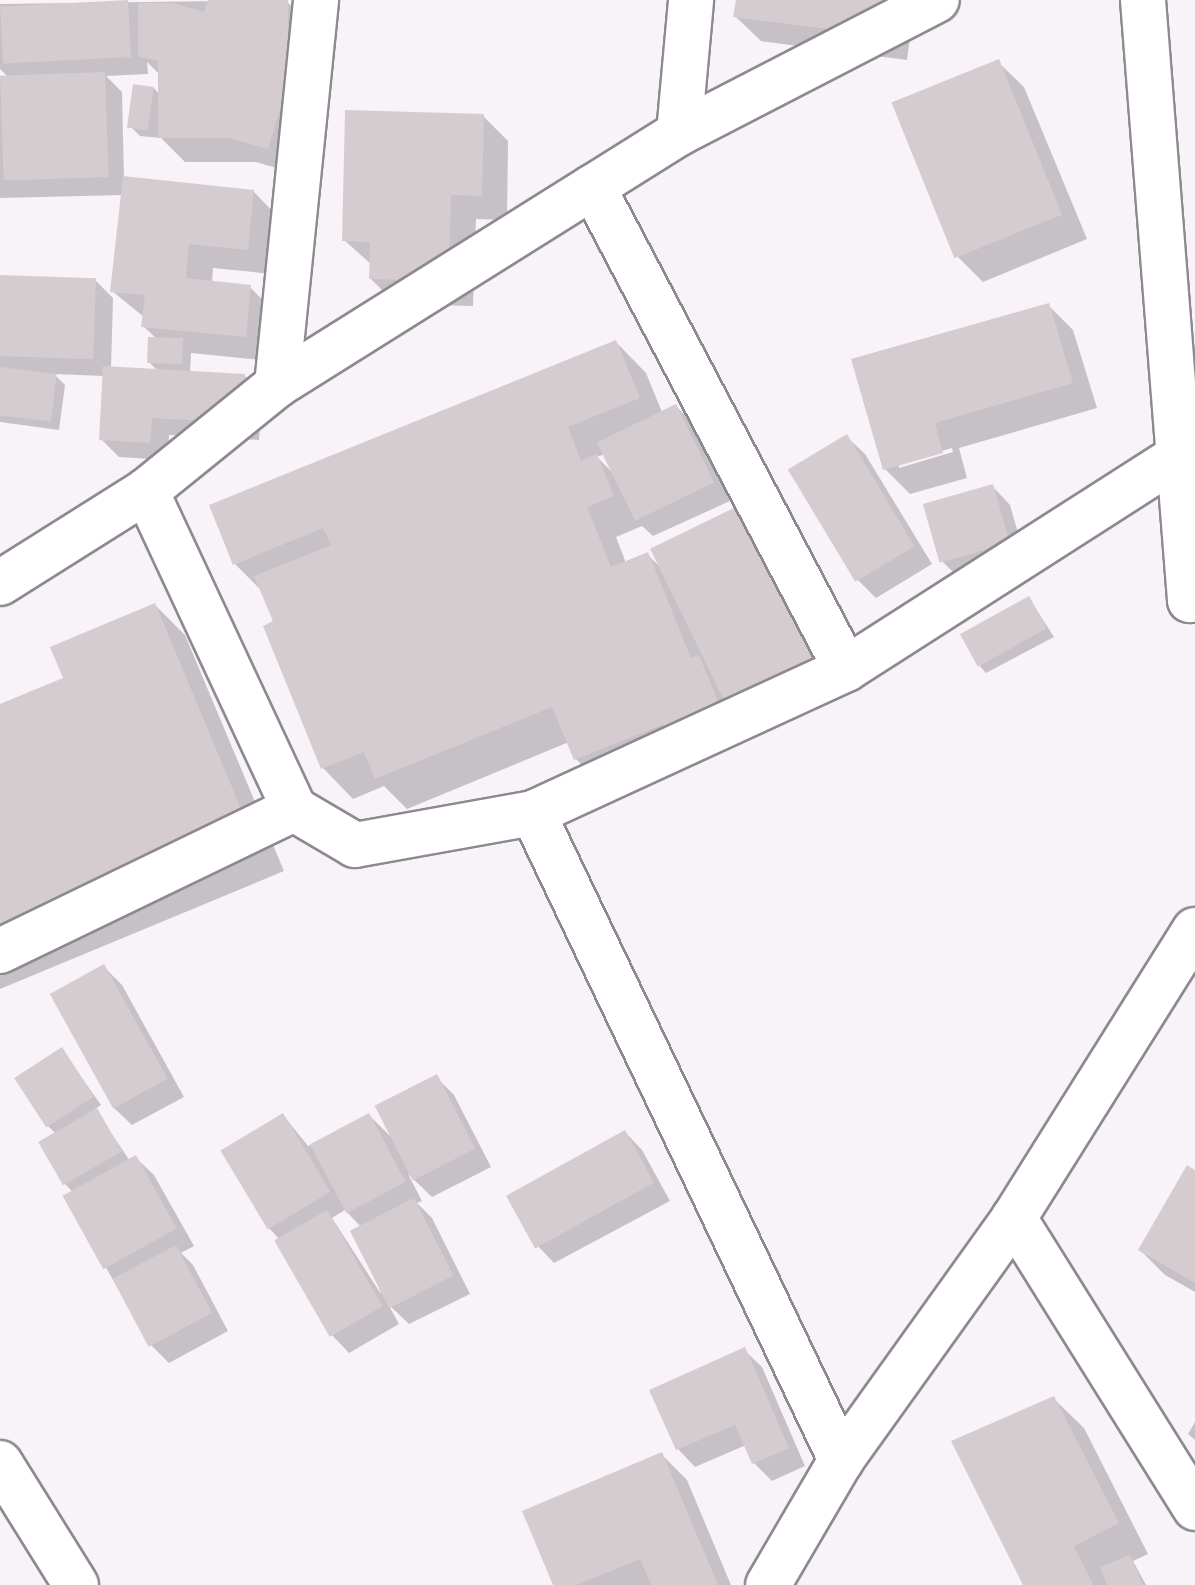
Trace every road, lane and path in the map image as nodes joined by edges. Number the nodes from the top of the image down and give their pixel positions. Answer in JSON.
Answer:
{"nodes":[{"id":1,"x":316,"y":0,"type":"edge"},
{"id":2,"x":691,"y":0,"type":"edge"},
{"id":3,"x":937,"y":0,"type":"edge"},
{"id":4,"x":1143,"y":0,"type":"edge"},
{"id":5,"x":679,"y":133,"type":"junction"},
{"id":6,"x":593,"y":187,"type":"junction"},
{"id":7,"x":1177,"y":199,"type":"edge"},
{"id":8,"x":277,"y":385,"type":"junction"},
{"id":9,"x":1179,"y":456,"type":"junction"},
{"id":10,"x":146,"y":491,"type":"junction"},
{"id":11,"x":0,"y":583,"type":"edge"},
{"id":12,"x":1193,"y":605,"type":"edge"},
{"id":13,"x":846,"y":669,"type":"junction"},
{"id":14,"x":294,"y":809,"type":"junction"},
{"id":15,"x":533,"y":813,"type":"junction"},
{"id":16,"x":1195,"y":930,"type":"edge"},
{"id":17,"x":0,"y":951,"type":"edge"},
{"id":18,"x":1014,"y":1218,"type":"junction"},
{"id":19,"x":841,"y":1460,"type":"junction"},
{"id":20,"x":0,"y":1463,"type":"edge"},
{"id":21,"x":1195,"y":1508,"type":"edge"},
{"id":22,"x":76,"y":1585,"type":"edge"},
{"id":23,"x":768,"y":1585,"type":"edge"}],
"edges":[{"from":1,"to":8,"type":"street"},
{"from":2,"to":5,"type":"street"},
{"from":3,"to":5,"type":"street"},
{"from":4,"to":7,"type":"street"},
{"from":5,"to":6,"type":"street"},
{"from":6,"to":8,"type":"street"},
{"from":6,"to":13,"type":"street"},
{"from":7,"to":9,"type":"street"},
{"from":8,"to":10,"type":"street"},
{"from":9,"to":12,"type":"street"},
{"from":9,"to":13,"type":"street"},
{"from":10,"to":11,"type":"street"},
{"from":10,"to":14,"type":"street"},
{"from":13,"to":15,"type":"street"},
{"from":14,"to":15,"type":"street"},
{"from":14,"to":17,"type":"street"},
{"from":15,"to":19,"type":"street"},
{"from":16,"to":18,"type":"street"},
{"from":18,"to":19,"type":"street"},
{"from":18,"to":21,"type":"street"},
{"from":19,"to":23,"type":"street"},
{"from":20,"to":22,"type":"street"}]}
